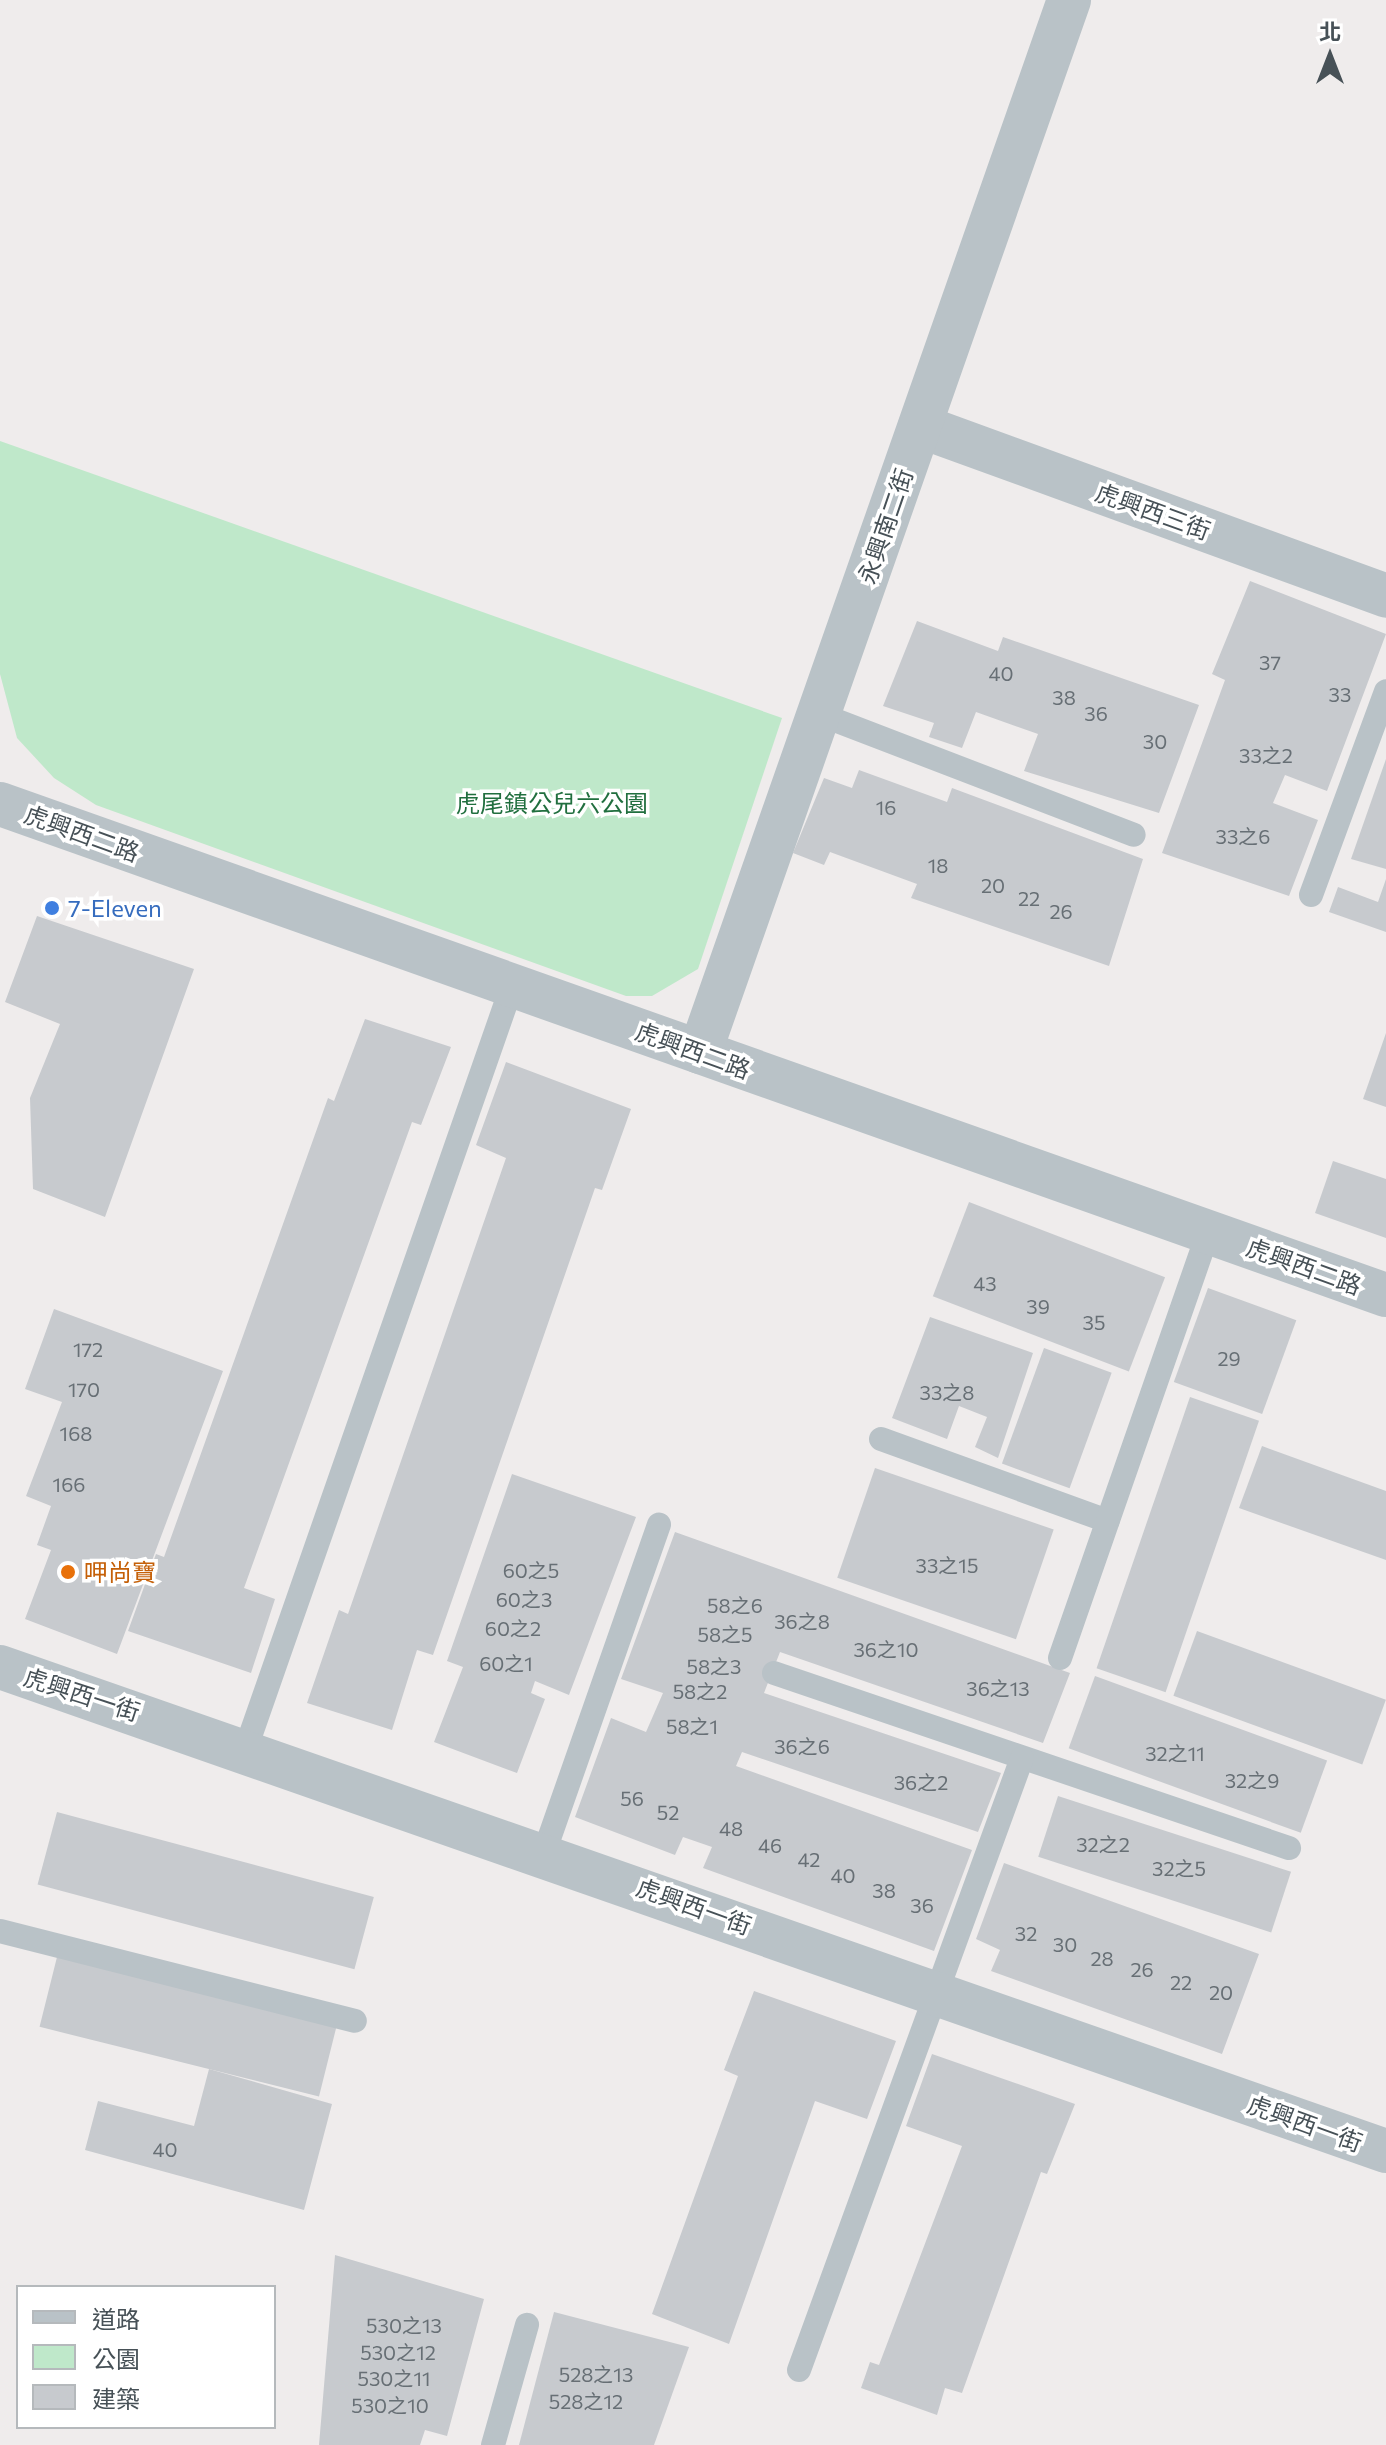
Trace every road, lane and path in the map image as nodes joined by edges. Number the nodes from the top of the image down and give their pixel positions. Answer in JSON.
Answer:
{"nodes":[{"id":1,"x":1069,"y":0,"type":"edge"},
{"id":2,"x":920,"y":426,"type":"junction"},
{"id":3,"x":1386,"y":596,"type":"edge"},
{"id":4,"x":1386,"y":691,"type":"edge"},
{"id":5,"x":819,"y":714,"type":"junction"},
{"id":6,"x":0,"y":804,"type":"edge"},
{"id":7,"x":1134,"y":835,"type":"dead end"},
{"id":8,"x":1311,"y":895,"type":"dead end"},
{"id":9,"x":512,"y":986,"type":"junction"},
{"id":10,"x":700,"y":1052,"type":"junction"},
{"id":11,"x":1208,"y":1232,"type":"junction"},
{"id":12,"x":1386,"y":1295,"type":"edge"},
{"id":13,"x":881,"y":1439,"type":"dead end"},
{"id":14,"x":1108,"y":1521,"type":"junction"},
{"id":15,"x":659,"y":1525,"type":"dead end"},
{"id":16,"x":1060,"y":1658,"type":"dead end"},
{"id":17,"x":0,"y":1667,"type":"edge"},
{"id":18,"x":774,"y":1673,"type":"dead end"},
{"id":19,"x":246,"y":1748,"type":"junction"},
{"id":20,"x":1022,"y":1758,"type":"junction"},
{"id":21,"x":1289,"y":1848,"type":"dead end"},
{"id":22,"x":544,"y":1853,"type":"junction"},
{"id":23,"x":0,"y":1931,"type":"edge"},
{"id":24,"x":935,"y":1992,"type":"junction"},
{"id":25,"x":355,"y":2021,"type":"dead end"},
{"id":26,"x":1386,"y":2151,"type":"edge"},
{"id":27,"x":527,"y":2325,"type":"dead end"},
{"id":28,"x":799,"y":2370,"type":"dead end"},
{"id":29,"x":493,"y":2445,"type":"edge"}],
"edges":[{"from":1,"to":2,"type":"street","name":"永興南二街"},
{"from":2,"to":3,"type":"street","name":"虎興西三街"},
{"from":2,"to":5,"type":"street","name":"永興南二街"},
{"from":4,"to":8,"type":"lane"},
{"from":5,"to":7,"type":"lane"},
{"from":5,"to":10,"type":"street","name":"永興南二街"},
{"from":6,"to":9,"type":"street","name":"虎興西二路"},
{"from":9,"to":10,"type":"street","name":"虎興西二路"},
{"from":9,"to":19,"type":"lane"},
{"from":10,"to":11,"type":"street","name":"虎興西二路"},
{"from":11,"to":12,"type":"street","name":"虎興西二路"},
{"from":11,"to":14,"type":"lane"},
{"from":13,"to":14,"type":"lane"},
{"from":14,"to":16,"type":"lane"},
{"from":15,"to":22,"type":"lane"},
{"from":17,"to":19,"type":"street","name":"虎興西一街"},
{"from":18,"to":20,"type":"lane"},
{"from":19,"to":22,"type":"street","name":"虎興西一街"},
{"from":20,"to":21,"type":"lane"},
{"from":20,"to":24,"type":"lane"},
{"from":22,"to":24,"type":"street","name":"虎興西一街"},
{"from":23,"to":25,"type":"lane"},
{"from":24,"to":26,"type":"street","name":"虎興西一街"},
{"from":24,"to":28,"type":"lane"},
{"from":27,"to":29,"type":"lane"}]}
